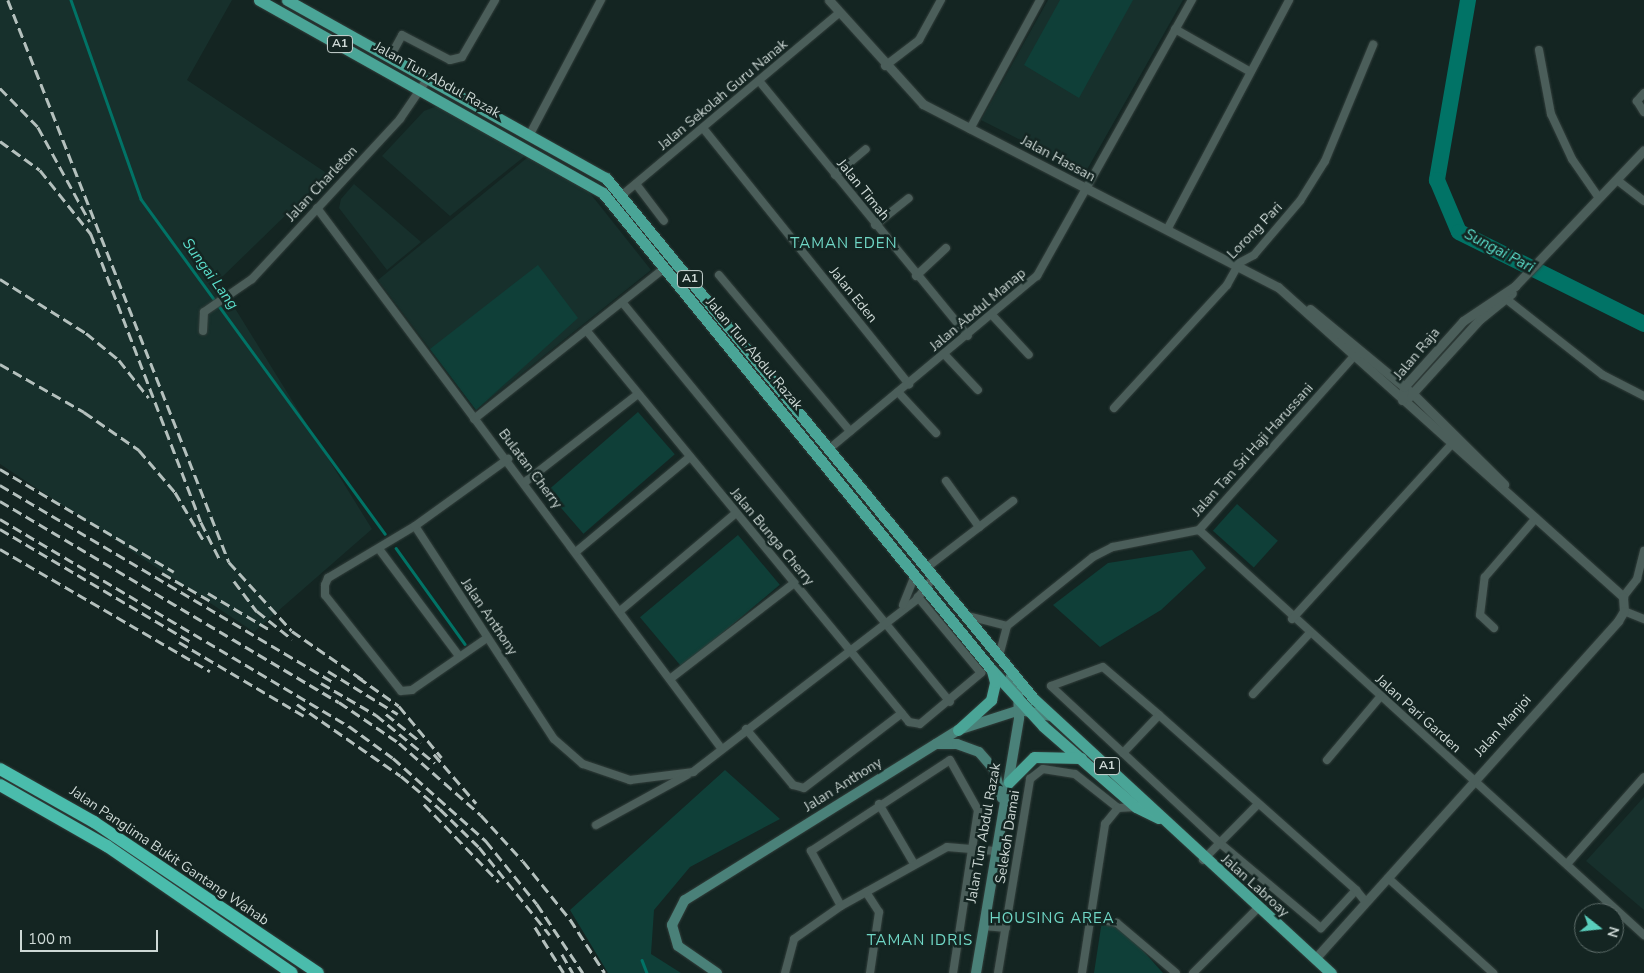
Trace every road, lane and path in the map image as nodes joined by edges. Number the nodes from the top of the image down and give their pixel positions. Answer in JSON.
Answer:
{"nodes":[{"id":1,"x":259,"y":0,"type":"edge"},
{"id":2,"x":287,"y":0,"type":"edge"},
{"id":3,"x":495,"y":0,"type":"edge"},
{"id":4,"x":601,"y":0,"type":"edge"},
{"id":5,"x":829,"y":0,"type":"edge"},
{"id":6,"x":941,"y":0,"type":"edge"},
{"id":7,"x":1040,"y":0,"type":"edge"},
{"id":8,"x":1192,"y":0,"type":"edge"},
{"id":9,"x":1289,"y":0,"type":"edge"},
{"id":10,"x":839,"y":13,"type":"junction"},
{"id":11,"x":1175,"y":29,"type":"junction"},
{"id":12,"x":1373,"y":45,"type":"dead end"},
{"id":13,"x":1539,"y":50,"type":"dead end"},
{"id":14,"x":390,"y":57,"type":"junction"},
{"id":15,"x":885,"y":66,"type":"junction"},
{"id":16,"x":1249,"y":71,"type":"junction"},
{"id":17,"x":428,"y":78,"type":"junction"},
{"id":18,"x":760,"y":82,"type":"junction"},
{"id":19,"x":421,"y":89,"type":"junction"},
{"id":20,"x":1644,"y":93,"type":"edge"},
{"id":21,"x":1644,"y":112,"type":"edge"},
{"id":22,"x":703,"y":128,"type":"junction"},
{"id":23,"x":970,"y":129,"type":"junction"},
{"id":24,"x":495,"y":130,"type":"junction"},
{"id":25,"x":530,"y":134,"type":"junction"},
{"id":26,"x":866,"y":149,"type":"dead end"},
{"id":27,"x":1644,"y":150,"type":"edge"},
{"id":28,"x":576,"y":174,"type":"junction"},
{"id":29,"x":835,"y":175,"type":"junction"},
{"id":30,"x":1617,"y":180,"type":"junction"},
{"id":31,"x":636,"y":184,"type":"junction"},
{"id":32,"x":1086,"y":189,"type":"junction"},
{"id":33,"x":621,"y":196,"type":"junction"},
{"id":34,"x":909,"y":198,"type":"dead end"},
{"id":35,"x":1599,"y":198,"type":"junction"},
{"id":36,"x":1644,"y":201,"type":"edge"},
{"id":37,"x":317,"y":208,"type":"junction"},
{"id":38,"x":664,"y":220,"type":"dead end"},
{"id":39,"x":876,"y":225,"type":"junction"},
{"id":40,"x":1168,"y":228,"type":"junction"},
{"id":41,"x":946,"y":248,"type":"dead end"},
{"id":42,"x":1239,"y":263,"type":"junction"},
{"id":43,"x":663,"y":269,"type":"junction"},
{"id":44,"x":719,"y":274,"type":"dead end"},
{"id":45,"x":916,"y":276,"type":"junction"},
{"id":46,"x":1515,"y":286,"type":"junction"},
{"id":47,"x":1505,"y":298,"type":"junction"},
{"id":48,"x":622,"y":302,"type":"junction"},
{"id":49,"x":992,"y":315,"type":"junction"},
{"id":50,"x":586,"y":330,"type":"junction"},
{"id":51,"x":203,"y":331,"type":"dead end"},
{"id":52,"x":968,"y":336,"type":"junction"},
{"id":53,"x":1356,"y":352,"type":"junction"},
{"id":54,"x":945,"y":355,"type":"junction"},
{"id":55,"x":1029,"y":355,"type":"dead end"},
{"id":56,"x":909,"y":384,"type":"junction"},
{"id":57,"x":1404,"y":387,"type":"junction"},
{"id":58,"x":978,"y":390,"type":"dead end"},
{"id":59,"x":898,"y":392,"type":"junction"},
{"id":60,"x":638,"y":394,"type":"junction"},
{"id":61,"x":1414,"y":395,"type":"junction"},
{"id":62,"x":1644,"y":396,"type":"edge"},
{"id":63,"x":1402,"y":400,"type":"junction"},
{"id":64,"x":1114,"y":408,"type":"dead end"},
{"id":65,"x":474,"y":419,"type":"junction"},
{"id":66,"x":850,"y":431,"type":"junction"},
{"id":67,"x":800,"y":432,"type":"junction"},
{"id":68,"x":936,"y":433,"type":"dead end"},
{"id":69,"x":1452,"y":444,"type":"junction"},
{"id":70,"x":829,"y":449,"type":"junction"},
{"id":71,"x":690,"y":457,"type":"junction"},
{"id":72,"x":508,"y":459,"type":"junction"},
{"id":73,"x":946,"y":481,"type":"dead end"},
{"id":74,"x":525,"y":482,"type":"junction"},
{"id":75,"x":1013,"y":501,"type":"dead end"},
{"id":76,"x":860,"y":506,"type":"junction"},
{"id":77,"x":736,"y":514,"type":"junction"},
{"id":78,"x":1536,"y":518,"type":"junction"},
{"id":79,"x":415,"y":526,"type":"junction"},
{"id":80,"x":979,"y":527,"type":"junction"},
{"id":81,"x":1199,"y":530,"type":"junction"},
{"id":82,"x":379,"y":549,"type":"junction"},
{"id":83,"x":576,"y":551,"type":"junction"},
{"id":84,"x":1644,"y":551,"type":"edge"},
{"id":85,"x":926,"y":568,"type":"junction"},
{"id":86,"x":915,"y":575,"type":"junction"},
{"id":87,"x":934,"y":577,"type":"junction"},
{"id":88,"x":794,"y":583,"type":"junction"},
{"id":89,"x":922,"y":593,"type":"junction"},
{"id":90,"x":1623,"y":597,"type":"junction"},
{"id":91,"x":903,"y":605,"type":"junction"},
{"id":92,"x":620,"y":611,"type":"junction"},
{"id":93,"x":1624,"y":611,"type":"junction"},
{"id":94,"x":962,"y":612,"type":"junction"},
{"id":95,"x":1292,"y":619,"type":"junction"},
{"id":96,"x":1644,"y":619,"type":"edge"},
{"id":97,"x":884,"y":621,"type":"junction"},
{"id":98,"x":1007,"y":626,"type":"junction"},
{"id":99,"x":1494,"y":628,"type":"dead end"},
{"id":100,"x":1309,"y":634,"type":"junction"},
{"id":101,"x":487,"y":638,"type":"junction"},
{"id":102,"x":848,"y":649,"type":"junction"},
{"id":103,"x":459,"y":656,"type":"junction"},
{"id":104,"x":999,"y":656,"type":"junction"},
{"id":105,"x":992,"y":669,"type":"junction"},
{"id":106,"x":670,"y":680,"type":"junction"},
{"id":107,"x":1253,"y":694,"type":"dead end"},
{"id":108,"x":1380,"y":697,"type":"junction"},
{"id":109,"x":1019,"y":698,"type":"junction"},
{"id":110,"x":950,"y":702,"type":"junction"},
{"id":111,"x":1025,"y":710,"type":"junction"},
{"id":112,"x":902,"y":713,"type":"junction"},
{"id":113,"x":1159,"y":715,"type":"junction"},
{"id":114,"x":1051,"y":716,"type":"junction"},
{"id":115,"x":746,"y":728,"type":"junction"},
{"id":116,"x":958,"y":730,"type":"junction"},
{"id":117,"x":935,"y":744,"type":"junction"},
{"id":118,"x":722,"y":748,"type":"junction"},
{"id":119,"x":1123,"y":753,"type":"junction"},
{"id":120,"x":1081,"y":758,"type":"junction"},
{"id":121,"x":1327,"y":760,"type":"dead end"},
{"id":122,"x":0,"y":768,"type":"edge"},
{"id":123,"x":693,"y":772,"type":"junction"},
{"id":124,"x":1644,"y":777,"type":"edge"},
{"id":125,"x":1473,"y":780,"type":"junction"},
{"id":126,"x":1009,"y":782,"type":"junction"},
{"id":127,"x":0,"y":785,"type":"edge"},
{"id":128,"x":1003,"y":803,"type":"junction"},
{"id":129,"x":879,"y":804,"type":"junction"},
{"id":130,"x":1258,"y":805,"type":"junction"},
{"id":131,"x":1136,"y":807,"type":"junction"},
{"id":132,"x":1118,"y":808,"type":"junction"},
{"id":133,"x":1161,"y":819,"type":"junction"},
{"id":134,"x":596,"y":825,"type":"dead end"},
{"id":135,"x":1221,"y":844,"type":"junction"},
{"id":136,"x":975,"y":849,"type":"junction"},
{"id":137,"x":995,"y":851,"type":"junction"},
{"id":138,"x":1204,"y":860,"type":"junction"},
{"id":139,"x":914,"y":864,"type":"junction"},
{"id":140,"x":1566,"y":864,"type":"junction"},
{"id":141,"x":1388,"y":878,"type":"junction"},
{"id":142,"x":1356,"y":890,"type":"junction"},
{"id":143,"x":866,"y":892,"type":"junction"},
{"id":144,"x":1365,"y":901,"type":"junction"},
{"id":145,"x":841,"y":906,"type":"junction"},
{"id":146,"x":1256,"y":909,"type":"junction"},
{"id":147,"x":1092,"y":918,"type":"junction"},
{"id":148,"x":984,"y":926,"type":"junction"},
{"id":149,"x":1006,"y":928,"type":"junction"},
{"id":150,"x":1644,"y":935,"type":"edge"},
{"id":151,"x":1315,"y":959,"type":"junction"},
{"id":152,"x":292,"y":973,"type":"edge"},
{"id":153,"x":318,"y":973,"type":"edge"},
{"id":154,"x":717,"y":973,"type":"edge"},
{"id":155,"x":785,"y":973,"type":"edge"},
{"id":156,"x":870,"y":973,"type":"edge"},
{"id":157,"x":954,"y":973,"type":"edge"},
{"id":158,"x":976,"y":973,"type":"edge"},
{"id":159,"x":998,"y":973,"type":"edge"},
{"id":160,"x":1082,"y":973,"type":"edge"},
{"id":161,"x":1176,"y":973,"type":"edge"},
{"id":162,"x":1193,"y":973,"type":"edge"},
{"id":163,"x":1331,"y":973,"type":"edge"},
{"id":164,"x":1493,"y":973,"type":"edge"}],
"edges":[{"from":1,"to":19,"type":"main road","name":"Jalan Tun Abdul Razak","number":"A1"},
{"from":2,"to":14,"type":"main road","name":"Jalan Tun Abdul Razak","number":"A1"},
{"from":3,"to":14,"type":"street"},
{"from":4,"to":25,"type":"street"},
{"from":5,"to":10,"type":"street","name":"Jalan Hassan"},
{"from":6,"to":15,"type":"street"},
{"from":7,"to":23,"type":"street"},
{"from":8,"to":11,"type":"street","name":"Jalan Abdul Manap"},
{"from":9,"to":16,"type":"street"},
{"from":10,"to":15,"type":"street","name":"Jalan Hassan"},
{"from":10,"to":18,"type":"street","name":"Jalan Sekolah Guru Nanak"},
{"from":11,"to":16,"type":"street"},
{"from":11,"to":32,"type":"street","name":"Jalan Abdul Manap"},
{"from":12,"to":42,"type":"street","name":"Lorong Pari"},
{"from":13,"to":35,"type":"street"},
{"from":14,"to":17,"type":"main road","name":"Jalan Tun Abdul Razak","number":"A1"},
{"from":15,"to":23,"type":"street","name":"Jalan Hassan"},
{"from":16,"to":40,"type":"street"},
{"from":17,"to":19,"type":"street","name":"Jalan Charleton"},
{"from":17,"to":25,"type":"main road","name":"Jalan Tun Abdul Razak","number":"A1"},
{"from":18,"to":22,"type":"street","name":"Jalan Sekolah Guru Nanak"},
{"from":18,"to":29,"type":"street","name":"Jalan Timah"},
{"from":19,"to":24,"type":"main road","name":"Jalan Tun Abdul Razak","number":"A1"},
{"from":19,"to":37,"type":"street","name":"Jalan Charleton"},
{"from":20,"to":21,"type":"street"},
{"from":22,"to":31,"type":"street","name":"Jalan Sekolah Guru Nanak"},
{"from":22,"to":56,"type":"street","name":"Jalan Eden"},
{"from":23,"to":32,"type":"street","name":"Jalan Hassan"},
{"from":24,"to":25,"type":"main road"},
{"from":24,"to":28,"type":"main road","name":"Jalan Tun Abdul Razak","number":"A1"},
{"from":25,"to":28,"type":"main road"},
{"from":25,"to":33,"type":"main road","name":"Jalan Tun Abdul Razak","number":"A1"},
{"from":26,"to":29,"type":"street"},
{"from":27,"to":30,"type":"street","name":"Jalan Raja"},
{"from":28,"to":43,"type":"main road","name":"Jalan Tun Abdul Razak","number":"A1"},
{"from":29,"to":39,"type":"street","name":"Jalan Timah"},
{"from":30,"to":35,"type":"street","name":"Jalan Raja"},
{"from":30,"to":36,"type":"street"},
{"from":31,"to":33,"type":"street","name":"Jalan Sekolah Guru Nanak"},
{"from":31,"to":38,"type":"street"},
{"from":32,"to":40,"type":"street","name":"Jalan Hassan"},
{"from":32,"to":49,"type":"street","name":"Jalan Abdul Manap"},
{"from":33,"to":70,"type":"main road","name":"Jalan Tun Abdul Razak","number":"A1"},
{"from":34,"to":39,"type":"street"},
{"from":35,"to":46,"type":"street","name":"Jalan Raja"},
{"from":37,"to":51,"type":"street","name":"Jalan Charleton"},
{"from":37,"to":65,"type":"street","name":"Bulatan Cherry"},
{"from":39,"to":45,"type":"street","name":"Jalan Timah"},
{"from":40,"to":42,"type":"street","name":"Jalan Hassan"},
{"from":41,"to":45,"type":"street"},
{"from":42,"to":53,"type":"street","name":"Jalan Hassan"},
{"from":42,"to":64,"type":"street","name":"Lorong Pari"},
{"from":43,"to":48,"type":"street"},
{"from":43,"to":67,"type":"main road","name":"Jalan Tun Abdul Razak","number":"A1"},
{"from":44,"to":66,"type":"street"},
{"from":45,"to":52,"type":"street","name":"Jalan Timah"},
{"from":46,"to":47,"type":"street","name":"Jalan Raja"},
{"from":46,"to":57,"type":"street","name":"Jalan Raja"},
{"from":47,"to":61,"type":"street","name":"Jalan Raja"},
{"from":47,"to":62,"type":"street"},
{"from":48,"to":50,"type":"street"},
{"from":48,"to":97,"type":"street"},
{"from":49,"to":52,"type":"street","name":"Jalan Abdul Manap"},
{"from":49,"to":55,"type":"street"},
{"from":50,"to":60,"type":"street","name":"Jalan Bunga Cherry"},
{"from":50,"to":65,"type":"street"},
{"from":52,"to":54,"type":"street","name":"Jalan Abdul Manap"},
{"from":53,"to":57,"type":"street","name":"Jalan Hassan"},
{"from":53,"to":63,"type":"street","name":"Jalan Hassan"},
{"from":53,"to":81,"type":"street","name":"Jalan Tan Sri Haji Harussani"},
{"from":54,"to":56,"type":"street","name":"Jalan Abdul Manap"},
{"from":54,"to":58,"type":"street"},
{"from":56,"to":59,"type":"street","name":"Jalan Abdul Manap"},
{"from":57,"to":61,"type":"street"},
{"from":57,"to":63,"type":"street","name":"Jalan Raja"},
{"from":59,"to":66,"type":"street","name":"Jalan Abdul Manap"},
{"from":59,"to":68,"type":"street"},
{"from":60,"to":71,"type":"street","name":"Jalan Bunga Cherry"},
{"from":60,"to":74,"type":"street"},
{"from":61,"to":63,"type":"street","name":"Jalan Raja"},
{"from":61,"to":78,"type":"street"},
{"from":63,"to":69,"type":"street"},
{"from":65,"to":72,"type":"street","name":"Bulatan Cherry"},
{"from":66,"to":70,"type":"street","name":"Jalan Abdul Manap"},
{"from":67,"to":70,"type":"main road"},
{"from":67,"to":76,"type":"main road","name":"Jalan Tun Abdul Razak","number":"A1"},
{"from":69,"to":78,"type":"street"},
{"from":69,"to":95,"type":"street"},
{"from":70,"to":76,"type":"main road"},
{"from":70,"to":85,"type":"main road","name":"Jalan Tun Abdul Razak","number":"A1"},
{"from":71,"to":77,"type":"street","name":"Jalan Bunga Cherry"},
{"from":71,"to":83,"type":"street"},
{"from":72,"to":74,"type":"street","name":"Bulatan Cherry"},
{"from":72,"to":79,"type":"street"},
{"from":73,"to":80,"type":"street"},
{"from":74,"to":83,"type":"street","name":"Bulatan Cherry"},
{"from":75,"to":80,"type":"street"},
{"from":76,"to":86,"type":"main road","name":"Jalan Tun Abdul Razak","number":"A1"},
{"from":77,"to":88,"type":"street","name":"Jalan Bunga Cherry"},
{"from":77,"to":92,"type":"street"},
{"from":78,"to":90,"type":"street"},
{"from":78,"to":99,"type":"street"},
{"from":79,"to":82,"type":"street"},
{"from":79,"to":101,"type":"street","name":"Jalan Anthony"},
{"from":80,"to":85,"type":"street"},
{"from":81,"to":95,"type":"street","name":"Jalan Pari Garden"},
{"from":81,"to":98,"type":"street","name":"Jalan Tan Sri Haji Harussani"},
{"from":82,"to":103,"type":"street"},
{"from":82,"to":103,"type":"street"},
{"from":83,"to":92,"type":"street","name":"Bulatan Cherry"},
{"from":84,"to":90,"type":"street"},
{"from":85,"to":87,"type":"main road","name":"Jalan Tun Abdul Razak","number":"A1"},
{"from":86,"to":89,"type":"main road","name":"Jalan Tun Abdul Razak","number":"A1"},
{"from":86,"to":91,"type":"street"},
{"from":87,"to":89,"type":"street"},
{"from":87,"to":94,"type":"main road","name":"Jalan Tun Abdul Razak","number":"A1"},
{"from":88,"to":102,"type":"street","name":"Jalan Bunga Cherry"},
{"from":88,"to":106,"type":"street"},
{"from":89,"to":91,"type":"street"},
{"from":89,"to":105,"type":"main road","name":"Jalan Tun Abdul Razak","number":"A1"},
{"from":89,"to":110,"type":"street","name":"Jalan Bunga Cherry"},
{"from":90,"to":93,"type":"street"},
{"from":91,"to":97,"type":"street"},
{"from":92,"to":106,"type":"street","name":"Bulatan Cherry"},
{"from":93,"to":96,"type":"street"},
{"from":93,"to":125,"type":"street","name":"Jalan Manjoi"},
{"from":94,"to":98,"type":"street"},
{"from":94,"to":104,"type":"main road","name":"Jalan Tun Abdul Razak","number":"A1"},
{"from":95,"to":100,"type":"street","name":"Jalan Pari Garden"},
{"from":97,"to":102,"type":"street"},
{"from":97,"to":110,"type":"street"},
{"from":98,"to":104,"type":"street"},
{"from":100,"to":107,"type":"street"},
{"from":100,"to":108,"type":"street","name":"Jalan Pari Garden"},
{"from":101,"to":103,"type":"street"},
{"from":101,"to":123,"type":"street","name":"Jalan Anthony"},
{"from":102,"to":112,"type":"street","name":"Jalan Bunga Cherry"},
{"from":102,"to":115,"type":"street"},
{"from":104,"to":109,"type":"main road","name":"Jalan Tun Abdul Razak"},
{"from":104,"to":114,"type":"main road","name":"Jalan Tun Abdul Razak","number":"A1"},
{"from":105,"to":109,"type":"main road","name":"Jalan Tun Abdul Razak","number":"A1"},
{"from":105,"to":116,"type":"main road"},
{"from":106,"to":118,"type":"street","name":"Bulatan Cherry"},
{"from":108,"to":121,"type":"street"},
{"from":108,"to":125,"type":"street","name":"Jalan Pari Garden"},
{"from":109,"to":111,"type":"main road","name":"Jalan Tun Abdul Razak","number":"A1"},
{"from":110,"to":112,"type":"street","name":"Jalan Bunga Cherry"},
{"from":111,"to":114,"type":"main road"},
{"from":111,"to":116,"type":"main road","name":"Jalan Anthony"},
{"from":111,"to":120,"type":"main road","name":"Jalan Tun Abdul Razak","number":"A1"},
{"from":111,"to":126,"type":"main road","name":"Jalan Tun Abdul Razak"},
{"from":112,"to":115,"type":"street"},
{"from":113,"to":119,"type":"street"},
{"from":113,"to":119,"type":"street"},
{"from":113,"to":130,"type":"street"},
{"from":114,"to":133,"type":"main road","name":"Jalan Tun Abdul Razak","number":"A1"},
{"from":115,"to":118,"type":"street"},
{"from":116,"to":117,"type":"main road","name":"Jalan Anthony"},
{"from":117,"to":128,"type":"main road"},
{"from":117,"to":154,"type":"main road","name":"Jalan Anthony"},
{"from":118,"to":123,"type":"street"},
{"from":119,"to":135,"type":"street"},
{"from":120,"to":126,"type":"main road"},
{"from":120,"to":131,"type":"main road","name":"Jalan Tun Abdul Razak","number":"A1"},
{"from":122,"to":153,"type":"highway","name":"Jalan Panglima Bukit Gantang Wahab"},
{"from":123,"to":134,"type":"street"},
{"from":124,"to":140,"type":"street"},
{"from":125,"to":140,"type":"street","name":"Jalan Pari Garden"},
{"from":125,"to":141,"type":"street","name":"Jalan Manjoi"},
{"from":126,"to":128,"type":"main road","name":"Jalan Tun Abdul Razak"},
{"from":127,"to":152,"type":"highway","name":"Jalan Panglima Bukit Gantang Wahab"},
{"from":128,"to":137,"type":"main road","name":"Jalan Tun Abdul Razak"},
{"from":129,"to":136,"type":"street"},
{"from":129,"to":139,"type":"street"},
{"from":129,"to":145,"type":"street"},
{"from":130,"to":135,"type":"street"},
{"from":130,"to":142,"type":"street"},
{"from":131,"to":132,"type":"street"},
{"from":131,"to":133,"type":"main road","name":"Jalan Tun Abdul Razak","number":"A1"},
{"from":132,"to":147,"type":"street"},
{"from":132,"to":149,"type":"street","name":"Selekoh Damai"},
{"from":133,"to":138,"type":"main road","name":"Jalan Labroay"},
{"from":135,"to":138,"type":"street"},
{"from":135,"to":142,"type":"street"},
{"from":136,"to":137,"type":"street"},
{"from":136,"to":139,"type":"street"},
{"from":136,"to":157,"type":"street"},
{"from":137,"to":148,"type":"main road","name":"Jalan Tun Abdul Razak"},
{"from":138,"to":146,"type":"main road","name":"Jalan Labroay"},
{"from":139,"to":143,"type":"street"},
{"from":140,"to":150,"type":"street","name":"Jalan Pari Garden"},
{"from":141,"to":144,"type":"street","name":"Jalan Manjoi"},
{"from":141,"to":164,"type":"street"},
{"from":142,"to":144,"type":"street"},
{"from":143,"to":145,"type":"street"},
{"from":143,"to":156,"type":"street"},
{"from":144,"to":151,"type":"street","name":"Jalan Manjoi"},
{"from":145,"to":155,"type":"street"},
{"from":146,"to":151,"type":"main road","name":"Jalan Labroay"},
{"from":146,"to":162,"type":"street"},
{"from":147,"to":160,"type":"street"},
{"from":147,"to":161,"type":"street"},
{"from":148,"to":149,"type":"street"},
{"from":148,"to":158,"type":"main road","name":"Jalan Tun Abdul Razak"},
{"from":149,"to":159,"type":"street","name":"Selekoh Damai"},
{"from":151,"to":163,"type":"main road","name":"Jalan Labroay"}]}
